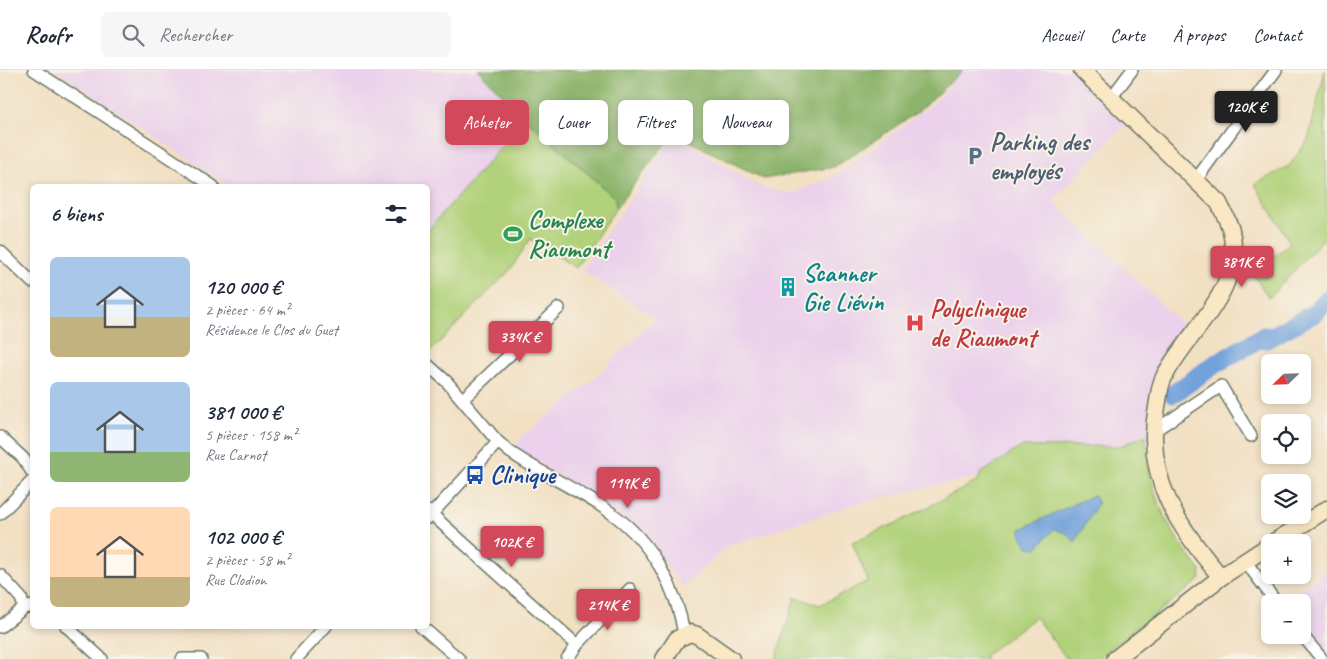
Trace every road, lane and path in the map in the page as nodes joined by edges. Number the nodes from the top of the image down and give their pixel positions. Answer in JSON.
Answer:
{"nodes":[{"id":1,"x":34,"y":70,"type":"edge"},
{"id":2,"x":1082,"y":70,"type":"edge"},
{"id":3,"x":1132,"y":70,"type":"edge"},
{"id":4,"x":1276,"y":70,"type":"edge"},
{"id":5,"x":1111,"y":98,"type":"junction"},
{"id":6,"x":1196,"y":181,"type":"junction"},
{"id":7,"x":210,"y":184,"type":"edge"},
{"id":8,"x":0,"y":251,"type":"edge"},
{"id":9,"x":30,"y":280,"type":"edge"},
{"id":10,"x":559,"y":308,"type":"dead end"},
{"id":11,"x":430,"y":367,"type":"edge"},
{"id":12,"x":463,"y":399,"type":"junction"},
{"id":13,"x":1154,"y":431,"type":"junction"},
{"id":14,"x":1251,"y":436,"type":"dead end"},
{"id":15,"x":0,"y":437,"type":"edge"},
{"id":16,"x":498,"y":442,"type":"junction"},
{"id":17,"x":30,"y":468,"type":"edge"},
{"id":18,"x":30,"y":483,"type":"edge"},
{"id":19,"x":1327,"y":509,"type":"edge"},
{"id":20,"x":430,"y":513,"type":"edge"},
{"id":21,"x":0,"y":514,"type":"edge"},
{"id":22,"x":430,"y":515,"type":"edge"},
{"id":23,"x":1287,"y":534,"type":"edge"},
{"id":24,"x":1261,"y":551,"type":"edge"},
{"id":25,"x":1245,"y":561,"type":"junction"},
{"id":26,"x":0,"y":575,"type":"edge"},
{"id":27,"x":1221,"y":577,"type":"junction"},
{"id":28,"x":630,"y":589,"type":"dead end"},
{"id":29,"x":1270,"y":594,"type":"edge"},
{"id":30,"x":28,"y":607,"type":"edge"},
{"id":31,"x":0,"y":627,"type":"edge"},
{"id":32,"x":59,"y":629,"type":"edge"},
{"id":33,"x":69,"y":629,"type":"edge"},
{"id":34,"x":323,"y":629,"type":"edge"},
{"id":35,"x":424,"y":629,"type":"edge"},
{"id":36,"x":684,"y":634,"type":"junction"},
{"id":37,"x":577,"y":644,"type":"junction"},
{"id":38,"x":1310,"y":644,"type":"edge"},
{"id":39,"x":92,"y":659,"type":"edge"},
{"id":40,"x":102,"y":659,"type":"edge"},
{"id":41,"x":182,"y":659,"type":"edge"},
{"id":42,"x":201,"y":659,"type":"edge"},
{"id":43,"x":296,"y":659,"type":"edge"},
{"id":44,"x":458,"y":659,"type":"edge"},
{"id":45,"x":567,"y":659,"type":"edge"},
{"id":46,"x":664,"y":659,"type":"edge"},
{"id":47,"x":731,"y":659,"type":"edge"},
{"id":48,"x":1114,"y":659,"type":"edge"},
{"id":49,"x":1322,"y":659,"type":"edge"}],
"edges":[{"from":1,"to":7,"type":"street"},
{"from":2,"to":5,"type":"street"},
{"from":3,"to":5,"type":"street"},
{"from":4,"to":6,"type":"street"},
{"from":5,"to":6,"type":"street"},
{"from":6,"to":13,"type":"street"},
{"from":8,"to":9,"type":"street"},
{"from":10,"to":12,"type":"street"},
{"from":11,"to":12,"type":"street"},
{"from":12,"to":16,"type":"street"},
{"from":13,"to":14,"type":"street"},
{"from":13,"to":27,"type":"street"},
{"from":15,"to":17,"type":"street"},
{"from":16,"to":20,"type":"street"},
{"from":16,"to":36,"type":"street"},
{"from":18,"to":21,"type":"street"},
{"from":19,"to":23,"type":"street"},
{"from":22,"to":37,"type":"street"},
{"from":24,"to":25,"type":"street"},
{"from":25,"to":27,"type":"street"},
{"from":25,"to":29,"type":"street"},
{"from":26,"to":30,"type":"street"},
{"from":27,"to":48,"type":"street"},
{"from":28,"to":37,"type":"street"},
{"from":30,"to":31,"type":"street"},
{"from":32,"to":39,"type":"street"},
{"from":33,"to":40,"type":"street"},
{"from":34,"to":43,"type":"street"},
{"from":35,"to":44,"type":"street"},
{"from":36,"to":46,"type":"street"},
{"from":36,"to":47,"type":"street"},
{"from":37,"to":45,"type":"street"},
{"from":38,"to":49,"type":"street"},
{"from":41,"to":42,"type":"street"}]}
